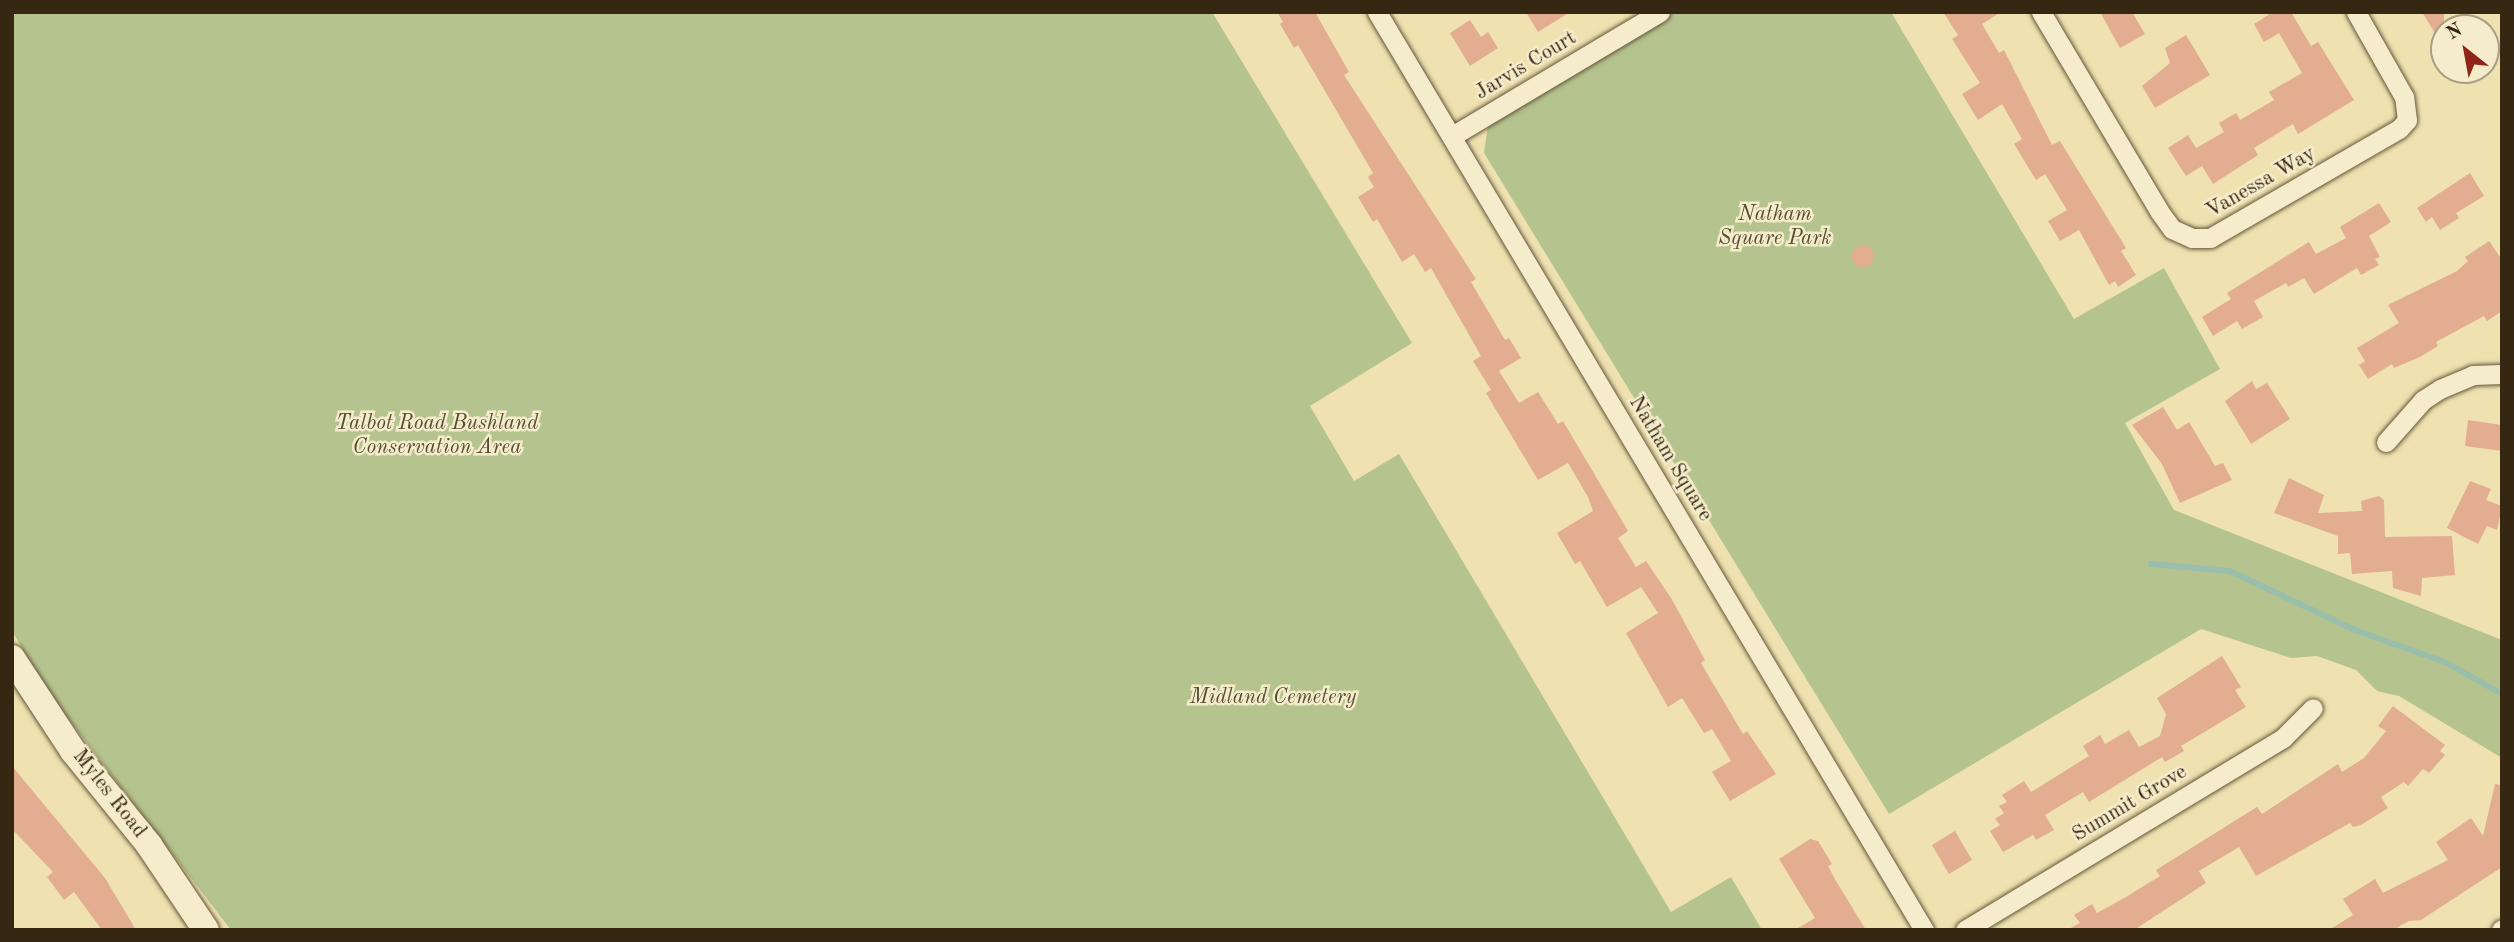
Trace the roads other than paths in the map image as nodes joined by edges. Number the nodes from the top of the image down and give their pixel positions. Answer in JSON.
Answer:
{"nodes":[{"id":1,"x":1377,"y":12,"type":"edge"},
{"id":2,"x":1660,"y":12,"type":"edge"},
{"id":3,"x":2041,"y":12,"type":"edge"},
{"id":4,"x":2356,"y":12,"type":"edge"},
{"id":5,"x":1452,"y":136,"type":"junction"},
{"id":6,"x":2502,"y":374,"type":"edge"},
{"id":7,"x":2386,"y":442,"type":"dead end"},
{"id":8,"x":12,"y":658,"type":"edge"},
{"id":9,"x":2313,"y":708,"type":"dead end"},
{"id":10,"x":206,"y":930,"type":"edge"},
{"id":11,"x":1924,"y":930,"type":"edge"},
{"id":12,"x":1965,"y":930,"type":"edge"}],
"edges":[{"from":1,"to":5,"type":"street","name":"Natham Square"},
{"from":2,"to":5,"type":"street","name":"Jarvis Court"},
{"from":3,"to":4,"type":"street","name":"Vanessa Way"},
{"from":5,"to":11,"type":"street","name":"Natham Square"},
{"from":6,"to":7,"type":"street"},
{"from":8,"to":10,"type":"street","name":"Myles Road"},
{"from":9,"to":12,"type":"street","name":"Summit Grove"}]}
